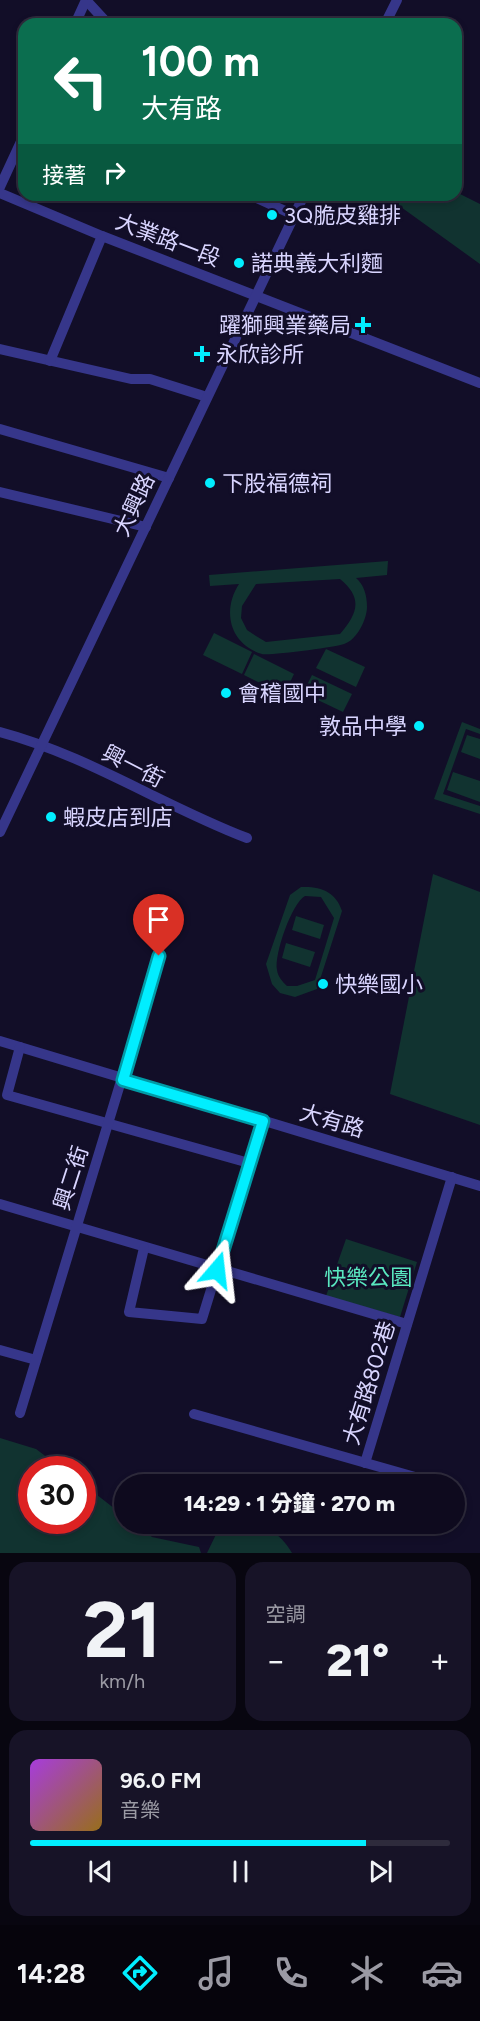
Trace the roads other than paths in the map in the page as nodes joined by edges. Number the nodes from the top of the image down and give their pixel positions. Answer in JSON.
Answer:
{"nodes":[{"id":1,"x":86,"y":0,"type":"edge"},
{"id":2,"x":397,"y":0,"type":"edge"},
{"id":3,"x":78,"y":18,"type":"edge"},
{"id":4,"x":102,"y":18,"type":"edge"},
{"id":5,"x":389,"y":18,"type":"edge"},
{"id":6,"x":18,"y":148,"type":"edge"},
{"id":7,"x":0,"y":187,"type":"edge"},
{"id":8,"x":0,"y":193,"type":"edge"},
{"id":9,"x":18,"y":201,"type":"edge"},
{"id":10,"x":19,"y":201,"type":"edge"},
{"id":11,"x":263,"y":201,"type":"edge"},
{"id":12,"x":301,"y":201,"type":"edge"},
{"id":13,"x":294,"y":215,"type":"junction"},
{"id":14,"x":102,"y":236,"type":"junction"},
{"id":15,"x":256,"y":296,"type":"junction"},
{"id":16,"x":0,"y":349,"type":"edge"},
{"id":17,"x":50,"y":360,"type":"junction"},
{"id":18,"x":480,"y":383,"type":"edge"},
{"id":19,"x":207,"y":398,"type":"junction"},
{"id":20,"x":0,"y":429,"type":"edge"},
{"id":21,"x":169,"y":478,"type":"junction"},
{"id":22,"x":0,"y":492,"type":"edge"},
{"id":23,"x":146,"y":527,"type":"junction"},
{"id":24,"x":0,"y":732,"type":"edge"},
{"id":25,"x":42,"y":743,"type":"junction"},
{"id":26,"x":0,"y":832,"type":"edge"},
{"id":27,"x":247,"y":838,"type":"dead end"},
{"id":28,"x":159,"y":956,"type":"dead end"},
{"id":29,"x":0,"y":1041,"type":"edge"},
{"id":30,"x":20,"y":1047,"type":"junction"},
{"id":31,"x":123,"y":1080,"type":"junction"},
{"id":32,"x":263,"y":1121,"type":"junction"},
{"id":33,"x":110,"y":1124,"type":"junction"},
{"id":34,"x":249,"y":1164,"type":"junction"},
{"id":35,"x":452,"y":1177,"type":"junction"},
{"id":36,"x":480,"y":1186,"type":"edge"},
{"id":37,"x":0,"y":1204,"type":"edge"},
{"id":38,"x":75,"y":1228,"type":"junction"},
{"id":39,"x":144,"y":1248,"type":"junction"},
{"id":40,"x":217,"y":1270,"type":"junction"},
{"id":41,"x":407,"y":1324,"type":"junction"},
{"id":42,"x":0,"y":1350,"type":"edge"},
{"id":43,"x":36,"y":1360,"type":"junction"},
{"id":44,"x":20,"y":1413,"type":"dead end"},
{"id":45,"x":194,"y":1414,"type":"dead end"},
{"id":46,"x":365,"y":1463,"type":"junction"},
{"id":47,"x":402,"y":1474,"type":"edge"}],
"edges":[{"from":1,"to":3,"type":"street"},
{"from":1,"to":4,"type":"street"},
{"from":2,"to":5,"type":"street"},
{"from":6,"to":7,"type":"street"},
{"from":8,"to":9,"type":"street","name":"大業路一段"},
{"from":10,"to":14,"type":"street","name":"大業路一段"},
{"from":11,"to":13,"type":"street"},
{"from":12,"to":13,"type":"street","name":"大興路"},
{"from":13,"to":15,"type":"street","name":"大興路"},
{"from":14,"to":15,"type":"street","name":"大業路一段"},
{"from":14,"to":17,"type":"street"},
{"from":15,"to":18,"type":"street","name":"大業路一段"},
{"from":15,"to":19,"type":"street","name":"大興路"},
{"from":16,"to":17,"type":"street"},
{"from":17,"to":19,"type":"street"},
{"from":19,"to":21,"type":"street","name":"大興路"},
{"from":20,"to":21,"type":"street"},
{"from":21,"to":23,"type":"street","name":"大興路"},
{"from":22,"to":23,"type":"street"},
{"from":23,"to":25,"type":"street","name":"大興路"},
{"from":24,"to":25,"type":"street","name":"興一街"},
{"from":25,"to":26,"type":"street","name":"大興路"},
{"from":25,"to":27,"type":"street","name":"興一街"},
{"from":28,"to":31,"type":"street","name":"興二街"},
{"from":29,"to":30,"type":"street","name":"大有路"},
{"from":30,"to":31,"type":"street","name":"大有路"},
{"from":30,"to":33,"type":"street"},
{"from":31,"to":32,"type":"street","name":"大有路"},
{"from":31,"to":33,"type":"street","name":"興二街"},
{"from":32,"to":34,"type":"street"},
{"from":32,"to":35,"type":"street","name":"大有路"},
{"from":33,"to":34,"type":"street"},
{"from":33,"to":38,"type":"street","name":"興二街"},
{"from":34,"to":40,"type":"street"},
{"from":35,"to":36,"type":"street","name":"大有路"},
{"from":35,"to":41,"type":"street","name":"大有路802巷"},
{"from":37,"to":38,"type":"street"},
{"from":38,"to":39,"type":"street"},
{"from":38,"to":43,"type":"street","name":"興二街"},
{"from":39,"to":40,"type":"street"},
{"from":39,"to":40,"type":"street"},
{"from":40,"to":41,"type":"street"},
{"from":41,"to":46,"type":"street","name":"大有路802巷"},
{"from":42,"to":43,"type":"street"},
{"from":43,"to":44,"type":"street","name":"興二街"},
{"from":45,"to":46,"type":"street"},
{"from":46,"to":47,"type":"street"}]}
